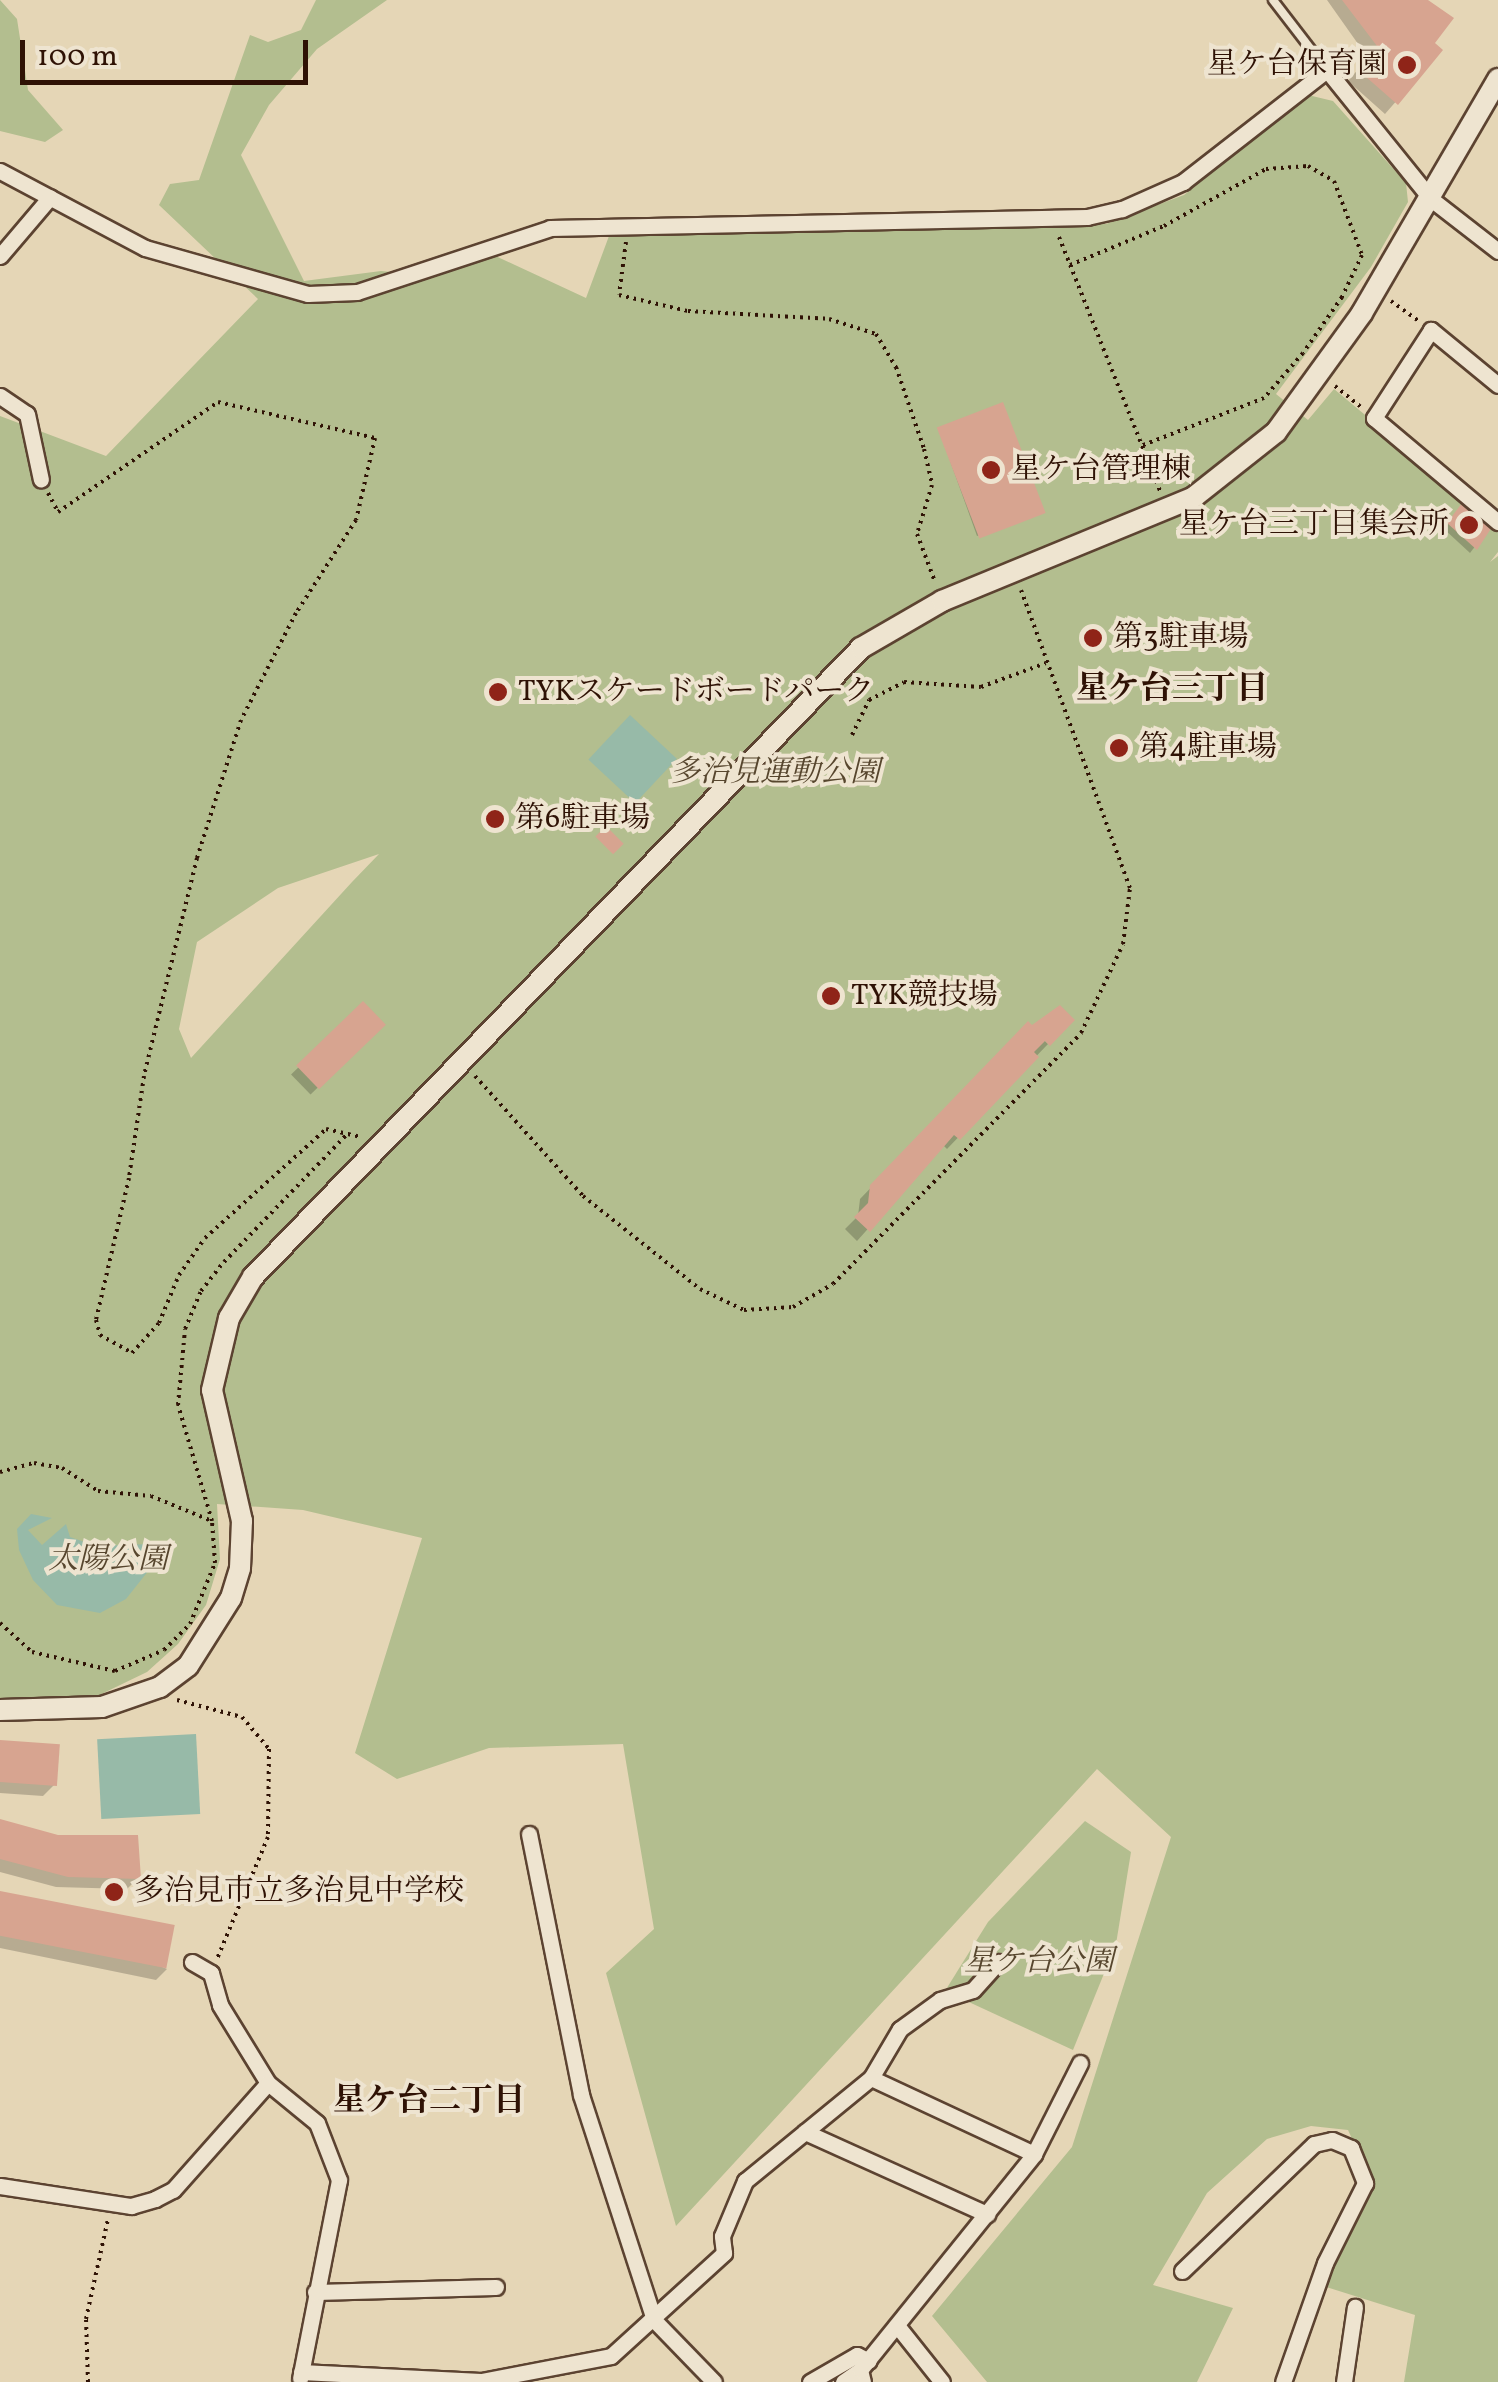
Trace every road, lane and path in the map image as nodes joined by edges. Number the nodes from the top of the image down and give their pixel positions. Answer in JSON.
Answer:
{"nodes":[{"id":1,"x":1273,"y":0,"type":"edge"},
{"id":2,"x":1327,"y":70,"type":"junction"},
{"id":3,"x":1498,"y":79,"type":"edge"},
{"id":4,"x":0,"y":171,"type":"edge"},
{"id":5,"x":50,"y":197,"type":"junction"},
{"id":6,"x":1431,"y":200,"type":"junction"},
{"id":7,"x":628,"y":226,"type":"junction"},
{"id":8,"x":1058,"y":237,"type":"dead end"},
{"id":9,"x":1498,"y":251,"type":"edge"},
{"id":10,"x":0,"y":256,"type":"edge"},
{"id":11,"x":1070,"y":266,"type":"junction"},
{"id":12,"x":1376,"y":290,"type":"junction"},
{"id":13,"x":1431,"y":330,"type":"junction"},
{"id":14,"x":1317,"y":371,"type":"junction"},
{"id":15,"x":1498,"y":384,"type":"edge"},
{"id":16,"x":0,"y":396,"type":"edge"},
{"id":17,"x":1374,"y":418,"type":"junction"},
{"id":18,"x":1141,"y":446,"type":"junction"},
{"id":19,"x":41,"y":480,"type":"joint"},
{"id":20,"x":1167,"y":509,"type":"junction"},
{"id":21,"x":1498,"y":522,"type":"edge"},
{"id":22,"x":1015,"y":571,"type":"junction"},
{"id":23,"x":942,"y":601,"type":"junction"},
{"id":24,"x":1046,"y":663,"type":"junction"},
{"id":25,"x":852,"y":735,"type":"dead end"},
{"id":26,"x":462,"y":1061,"type":"junction"},
{"id":27,"x":379,"y":1143,"type":"junction"},
{"id":28,"x":0,"y":1472,"type":"edge"},
{"id":29,"x":0,"y":1622,"type":"edge"},
{"id":30,"x":160,"y":1687,"type":"junction"},
{"id":31,"x":0,"y":1710,"type":"edge"},
{"id":32,"x":529,"y":1834,"type":"dead end"},
{"id":33,"x":192,"y":1962,"type":"dead end"},
{"id":34,"x":998,"y":1962,"type":"dead end"},
{"id":35,"x":211,"y":1973,"type":"junction"},
{"id":36,"x":1080,"y":2063,"type":"dead end"},
{"id":37,"x":872,"y":2078,"type":"junction"},
{"id":38,"x":268,"y":2083,"type":"junction"},
{"id":39,"x":805,"y":2132,"type":"junction"},
{"id":40,"x":1034,"y":2154,"type":"junction"},
{"id":41,"x":0,"y":2186,"type":"edge"},
{"id":42,"x":111,"y":2204,"type":"junction"},
{"id":43,"x":988,"y":2214,"type":"junction"},
{"id":44,"x":1182,"y":2271,"type":"dead end"},
{"id":45,"x":496,"y":2286,"type":"dead end"},
{"id":46,"x":315,"y":2292,"type":"junction"},
{"id":47,"x":1356,"y":2307,"type":"dead end"},
{"id":48,"x":654,"y":2320,"type":"junction"},
{"id":49,"x":899,"y":2328,"type":"junction"},
{"id":50,"x":576,"y":2362,"type":"junction"},
{"id":51,"x":864,"y":2371,"type":"edge"},
{"id":52,"x":300,"y":2377,"type":"edge"},
{"id":53,"x":88,"y":2382,"type":"edge"},
{"id":54,"x":580,"y":2382,"type":"edge"},
{"id":55,"x":714,"y":2382,"type":"edge"},
{"id":56,"x":810,"y":2382,"type":"edge"},
{"id":57,"x":843,"y":2382,"type":"edge"},
{"id":58,"x":942,"y":2382,"type":"edge"},
{"id":59,"x":1283,"y":2382,"type":"edge"},
{"id":60,"x":1344,"y":2382,"type":"edge"}],
"edges":[{"from":1,"to":2,"type":"lane"},
{"from":2,"to":6,"type":"street"},
{"from":2,"to":7,"type":"street"},
{"from":3,"to":6,"type":"street"},
{"from":4,"to":5,"type":"street"},
{"from":5,"to":7,"type":"street"},
{"from":5,"to":10,"type":"street"},
{"from":6,"to":9,"type":"street"},
{"from":6,"to":12,"type":"street"},
{"from":7,"to":23,"type":"path"},
{"from":8,"to":11,"type":"path"},
{"from":11,"to":18,"type":"path"},
{"from":11,"to":18,"type":"path"},
{"from":12,"to":13,"type":"path"},
{"from":12,"to":14,"type":"street"},
{"from":13,"to":15,"type":"street"},
{"from":13,"to":17,"type":"street"},
{"from":14,"to":17,"type":"path"},
{"from":14,"to":20,"type":"street"},
{"from":16,"to":19,"type":"street"},
{"from":17,"to":21,"type":"street"},
{"from":18,"to":20,"type":"path"},
{"from":19,"to":27,"type":"path"},
{"from":20,"to":22,"type":"street"},
{"from":22,"to":23,"type":"street"},
{"from":22,"to":24,"type":"path"},
{"from":23,"to":26,"type":"street"},
{"from":24,"to":25,"type":"path"},
{"from":24,"to":26,"type":"path"},
{"from":26,"to":27,"type":"street"},
{"from":27,"to":30,"type":"street"},
{"from":28,"to":29,"type":"path"},
{"from":30,"to":31,"type":"street"},
{"from":30,"to":35,"type":"path"},
{"from":32,"to":48,"type":"street"},
{"from":33,"to":35,"type":"street"},
{"from":34,"to":37,"type":"street"},
{"from":35,"to":38,"type":"street"},
{"from":36,"to":40,"type":"street"},
{"from":37,"to":39,"type":"street"},
{"from":37,"to":40,"type":"street"},
{"from":38,"to":42,"type":"street"},
{"from":38,"to":46,"type":"street"},
{"from":39,"to":43,"type":"street"},
{"from":39,"to":48,"type":"street"},
{"from":40,"to":43,"type":"street"},
{"from":41,"to":42,"type":"street"},
{"from":42,"to":53,"type":"path"},
{"from":43,"to":49,"type":"street"},
{"from":44,"to":59,"type":"street"},
{"from":45,"to":46,"type":"street"},
{"from":46,"to":52,"type":"street"},
{"from":47,"to":60,"type":"street"},
{"from":48,"to":50,"type":"street"},
{"from":48,"to":55,"type":"street"},
{"from":49,"to":51,"type":"street"},
{"from":49,"to":58,"type":"street"},
{"from":50,"to":52,"type":"street"},
{"from":50,"to":54,"type":"street"},
{"from":51,"to":56,"type":"street"},
{"from":51,"to":57,"type":"street"}]}
